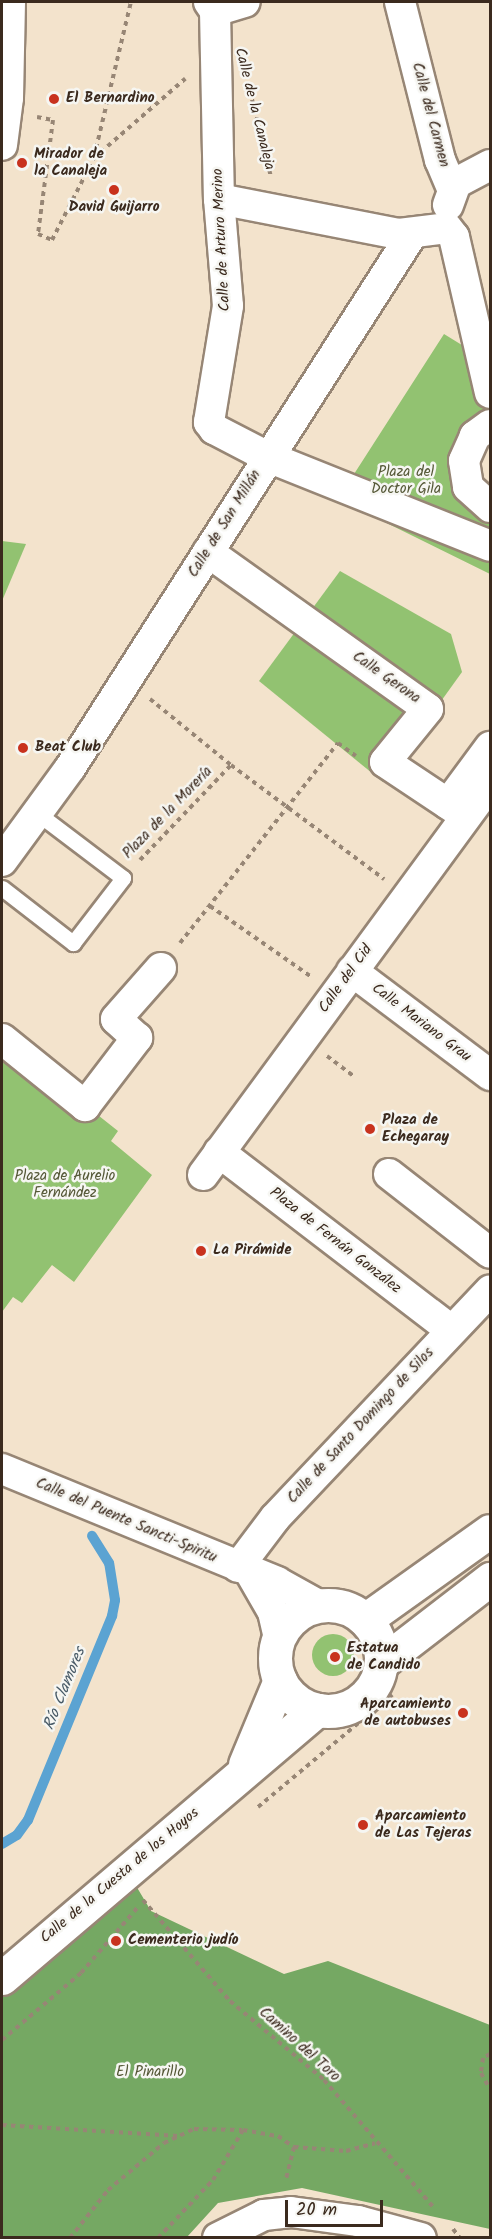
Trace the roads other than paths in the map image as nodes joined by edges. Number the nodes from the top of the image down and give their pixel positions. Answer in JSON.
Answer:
{"nodes":[{"id":1,"x":10,"y":2,"type":"edge"},
{"id":2,"x":245,"y":2,"type":"edge"},
{"id":3,"x":400,"y":2,"type":"edge"},
{"id":4,"x":212,"y":6,"type":"edge"},
{"id":5,"x":2,"y":145,"type":"edge"},
{"id":6,"x":490,"y":165,"type":"edge"},
{"id":7,"x":452,"y":188,"type":"junction"},
{"id":8,"x":219,"y":199,"type":"junction"},
{"id":9,"x":447,"y":228,"type":"junction"},
{"id":10,"x":412,"y":234,"type":"junction"},
{"id":11,"x":490,"y":393,"type":"edge"},
{"id":12,"x":490,"y":425,"type":"edge"},
{"id":13,"x":268,"y":457,"type":"junction"},
{"id":14,"x":468,"y":487,"type":"junction"},
{"id":15,"x":490,"y":507,"type":"edge"},
{"id":16,"x":435,"y":523,"type":"junction"},
{"id":17,"x":490,"y":546,"type":"edge"},
{"id":18,"x":208,"y":552,"type":"junction"},
{"id":19,"x":490,"y":747,"type":"edge"},
{"id":20,"x":490,"y":784,"type":"edge"},
{"id":21,"x":457,"y":810,"type":"junction"},
{"id":22,"x":37,"y":813,"type":"junction"},
{"id":23,"x":2,"y":861,"type":"edge"},
{"id":24,"x":2,"y":888,"type":"edge"},
{"id":25,"x":161,"y":968,"type":"road end"},
{"id":26,"x":344,"y":982,"type":"junction"},
{"id":27,"x":2,"y":1039,"type":"edge"},
{"id":28,"x":490,"y":1075,"type":"edge"},
{"id":29,"x":211,"y":1163,"type":"joint"},
{"id":30,"x":389,"y":1174,"type":"dead end"},
{"id":31,"x":490,"y":1253,"type":"edge"},
{"id":32,"x":490,"y":1291,"type":"edge"},
{"id":33,"x":451,"y":1330,"type":"junction"},
{"id":34,"x":8,"y":1472,"type":"edge"},
{"id":35,"x":490,"y":1531,"type":"edge"},
{"id":36,"x":244,"y":1570,"type":"junction"},
{"id":37,"x":490,"y":1579,"type":"edge"},
{"id":38,"x":320,"y":1606,"type":"junction"},
{"id":39,"x":364,"y":1620,"type":"junction"},
{"id":40,"x":279,"y":1638,"type":"junction"},
{"id":41,"x":381,"y":1663,"type":"junction"},
{"id":42,"x":280,"y":1680,"type":"junction"},
{"id":43,"x":317,"y":1710,"type":"junction"},
{"id":44,"x":239,"y":1775,"type":"junction"},
{"id":45,"x":2,"y":1978,"type":"edge"},
{"id":46,"x":433,"y":2229,"type":"edge"},
{"id":47,"x":218,"y":2238,"type":"edge"}],
"edges":[{"from":1,"to":5,"type":"street"},
{"from":2,"to":4,"type":"street"},
{"from":3,"to":7,"type":"street","name":"Calle del Carmen"},
{"from":4,"to":8,"type":"street","name":"Calle de Arturo Merino"},
{"from":6,"to":7,"type":"street"},
{"from":7,"to":9,"type":"street","name":"Calle del Carmen"},
{"from":8,"to":10,"type":"street"},
{"from":8,"to":13,"type":"street","name":"Calle de Arturo Merino"},
{"from":9,"to":10,"type":"street"},
{"from":9,"to":11,"type":"street"},
{"from":10,"to":13,"type":"street","name":"Calle de San Millán"},
{"from":12,"to":14,"type":"street"},
{"from":13,"to":16,"type":"street","name":"Calle de Arturo Merino"},
{"from":13,"to":18,"type":"street","name":"Calle de San Millán"},
{"from":14,"to":15,"type":"street"},
{"from":14,"to":16,"type":"street"},
{"from":16,"to":17,"type":"street","name":"Calle de Arturo Merino"},
{"from":18,"to":21,"type":"street","name":"Calle Gerona"},
{"from":18,"to":22,"type":"street","name":"Calle de San Millán"},
{"from":19,"to":21,"type":"street","name":"Calle del Cid"},
{"from":20,"to":21,"type":"street","name":"Calle del Cid"},
{"from":21,"to":26,"type":"street","name":"Calle del Cid"},
{"from":22,"to":23,"type":"street","name":"Calle de San Millán"},
{"from":22,"to":24,"type":"lane"},
{"from":25,"to":27,"type":"street"},
{"from":26,"to":28,"type":"street","name":"Calle Mariano Grau"},
{"from":26,"to":29,"type":"street","name":"Calle del Cid"},
{"from":29,"to":33,"type":"street","name":"Plaza de Fernán González"},
{"from":30,"to":31,"type":"street"},
{"from":32,"to":33,"type":"street","name":"Calle de Santo Domingo de Silos"},
{"from":33,"to":36,"type":"street","name":"Calle de Santo Domingo de Silos"},
{"from":34,"to":36,"type":"street","name":"Calle del Puente Sancti-Spiritu"},
{"from":35,"to":39,"type":"main road"},
{"from":36,"to":38,"type":"street","name":"Calle del Puente Sancti-Spiritu"},
{"from":36,"to":40,"type":"street"},
{"from":37,"to":41,"type":"main road"},
{"from":38,"to":39,"type":"main road"},
{"from":38,"to":40,"type":"main road"},
{"from":39,"to":41,"type":"main road"},
{"from":40,"to":42,"type":"main road"},
{"from":41,"to":43,"type":"main road"},
{"from":42,"to":43,"type":"main road"},
{"from":42,"to":44,"type":"main road","name":"Calle de la Cuesta de los Hoyos"},
{"from":43,"to":44,"type":"main road","name":"Calle de la Cuesta de los Hoyos"},
{"from":44,"to":45,"type":"main road","name":"Calle de la Cuesta de los Hoyos"},
{"from":46,"to":47,"type":"street"}]}
